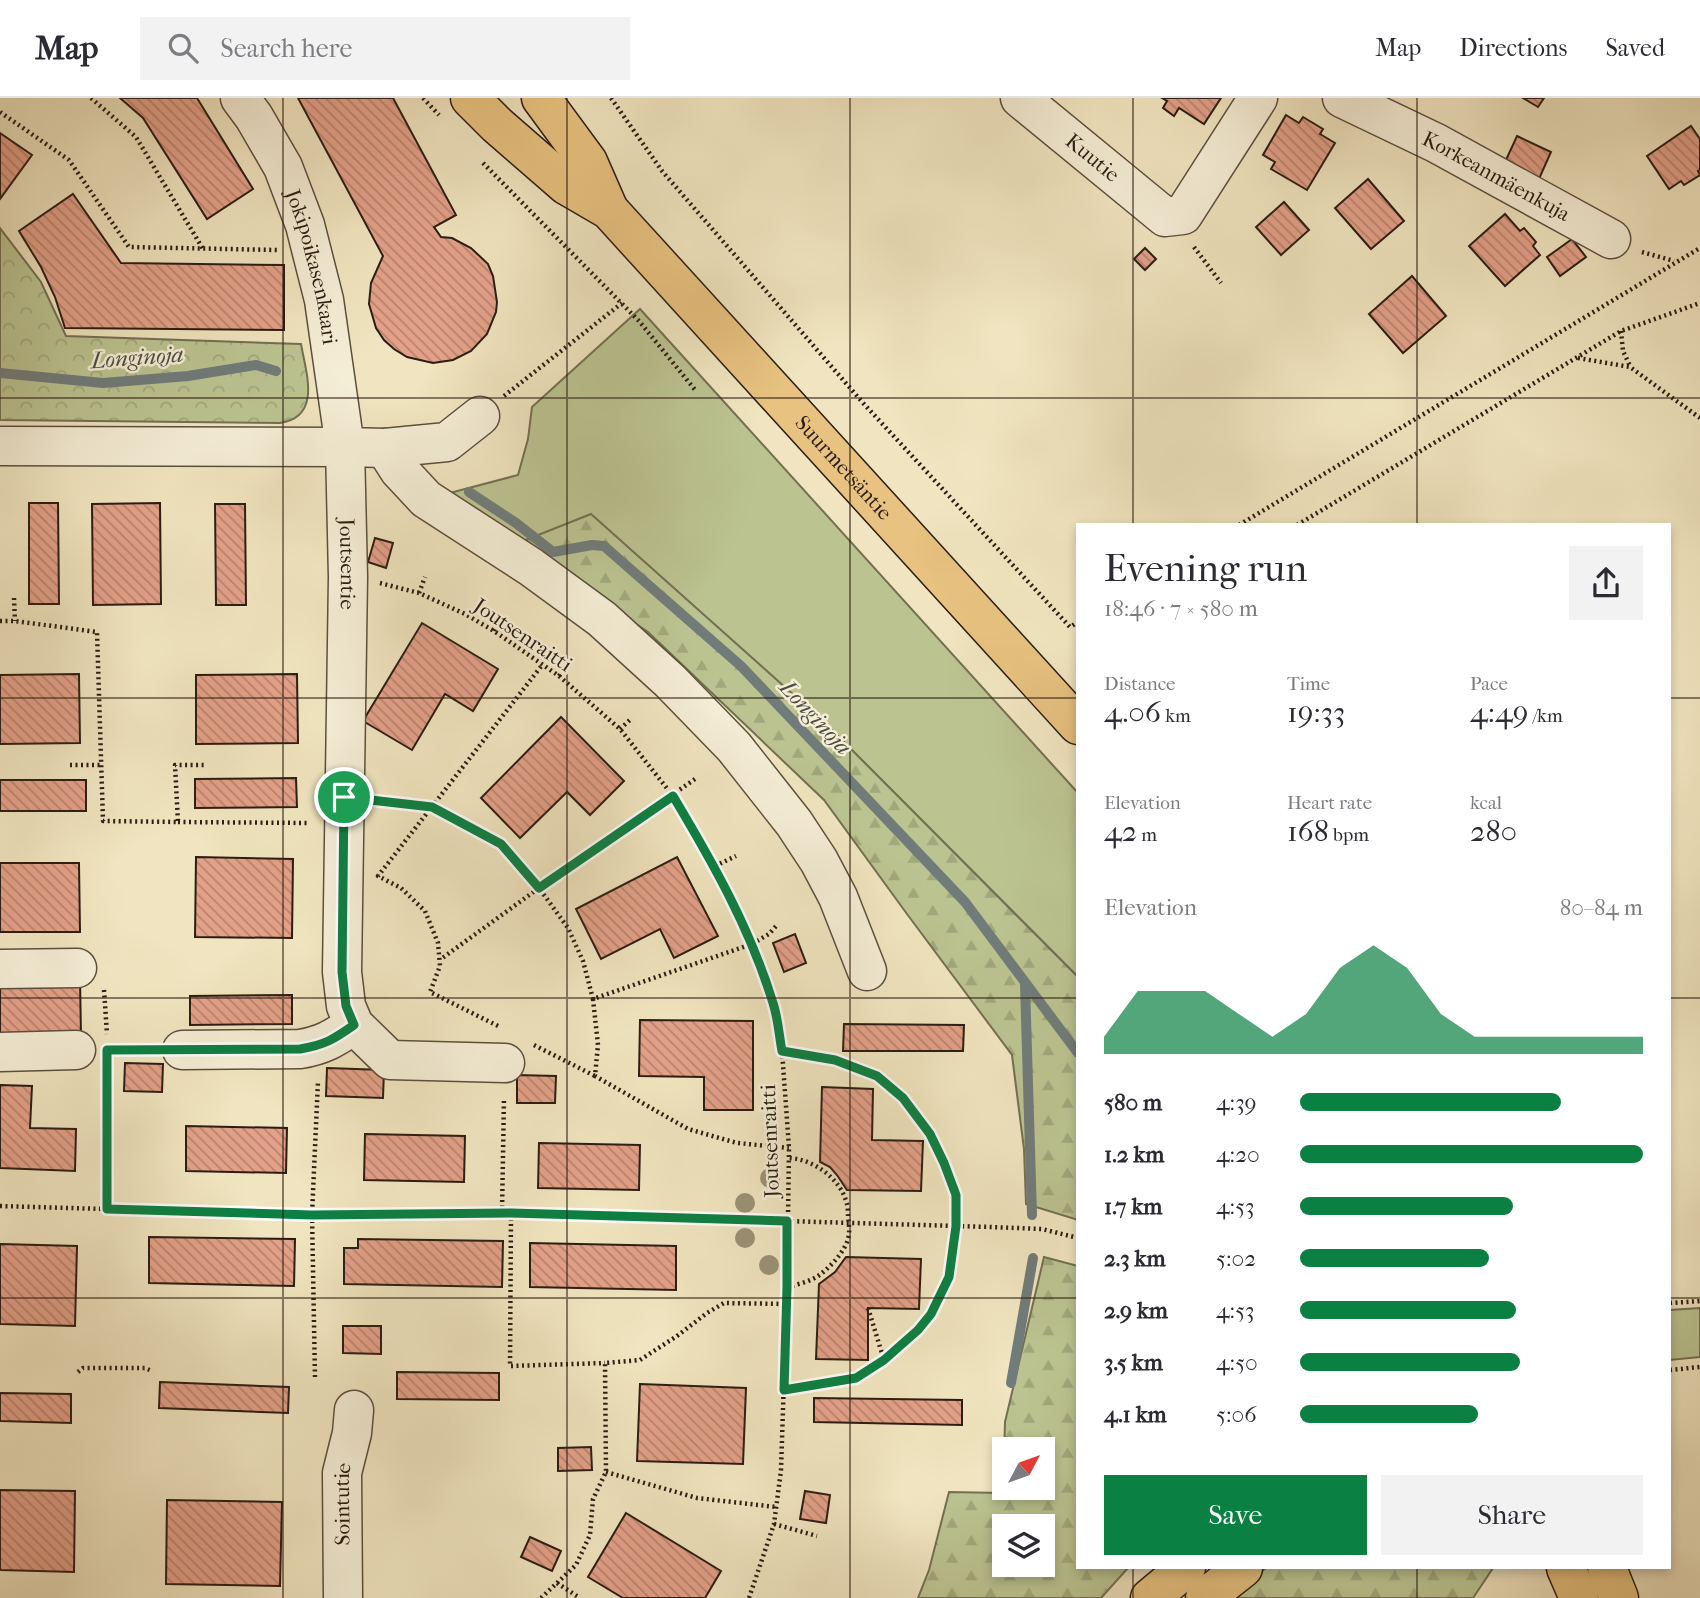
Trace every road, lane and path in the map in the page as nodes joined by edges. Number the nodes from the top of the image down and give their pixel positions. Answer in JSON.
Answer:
{"nodes":[{"id":1,"x":91,"y":98,"type":"edge"},
{"id":2,"x":240,"y":98,"type":"edge"},
{"id":3,"x":423,"y":98,"type":"edge"},
{"id":4,"x":541,"y":98,"type":"edge"},
{"id":5,"x":611,"y":98,"type":"edge"},
{"id":6,"x":1020,"y":98,"type":"edge"},
{"id":7,"x":1258,"y":98,"type":"edge"},
{"id":8,"x":1342,"y":98,"type":"edge"},
{"id":9,"x":456,"y":108,"type":"edge"},
{"id":10,"x":0,"y":112,"type":"edge"},
{"id":11,"x":480,"y":159,"type":"dead end"},
{"id":12,"x":609,"y":210,"type":"junction"},
{"id":13,"x":1611,"y":239,"type":"dead end"},
{"id":14,"x":1700,"y":248,"type":"edge"},
{"id":15,"x":203,"y":249,"type":"junction"},
{"id":16,"x":289,"y":250,"type":"dead end"},
{"id":17,"x":622,"y":303,"type":"junction"},
{"id":18,"x":1700,"y":303,"type":"edge"},
{"id":19,"x":1621,"y":331,"type":"junction"},
{"id":20,"x":1577,"y":358,"type":"junction"},
{"id":21,"x":1630,"y":367,"type":"junction"},
{"id":22,"x":696,"y":391,"type":"dead end"},
{"id":23,"x":480,"y":416,"type":"joint"},
{"id":24,"x":1700,"y":418,"type":"edge"},
{"id":25,"x":0,"y":446,"type":"edge"},
{"id":26,"x":345,"y":447,"type":"junction"},
{"id":27,"x":385,"y":448,"type":"junction"},
{"id":28,"x":1242,"y":523,"type":"edge"},
{"id":29,"x":1300,"y":523,"type":"edge"},
{"id":30,"x":425,"y":577,"type":"dead end"},
{"id":31,"x":374,"y":581,"type":"dead end"},
{"id":32,"x":419,"y":593,"type":"junction"},
{"id":33,"x":14,"y":598,"type":"dead end"},
{"id":34,"x":500,"y":615,"type":"dead end"},
{"id":35,"x":0,"y":621,"type":"edge"},
{"id":36,"x":15,"y":621,"type":"junction"},
{"id":37,"x":1076,"y":623,"type":"edge"},
{"id":38,"x":494,"y":631,"type":"junction"},
{"id":39,"x":568,"y":663,"type":"dead end"},
{"id":40,"x":543,"y":664,"type":"junction"},
{"id":41,"x":559,"y":676,"type":"junction"},
{"id":42,"x":631,"y":719,"type":"dead end"},
{"id":43,"x":1076,"y":723,"type":"edge"},
{"id":44,"x":620,"y":729,"type":"junction"},
{"id":45,"x":70,"y":765,"type":"dead end"},
{"id":46,"x":101,"y":765,"type":"junction"},
{"id":47,"x":207,"y":765,"type":"dead end"},
{"id":48,"x":695,"y":779,"type":"dead end"},
{"id":49,"x":673,"y":796,"type":"junction"},
{"id":50,"x":344,"y":797,"type":"junction"},
{"id":51,"x":432,"y":807,"type":"junction"},
{"id":52,"x":178,"y":822,"type":"junction"},
{"id":53,"x":313,"y":823,"type":"dead end"},
{"id":54,"x":736,"y":856,"type":"dead end"},
{"id":55,"x":715,"y":866,"type":"junction"},
{"id":56,"x":539,"y":888,"type":"junction"},
{"id":57,"x":777,"y":925,"type":"dead end"},
{"id":58,"x":752,"y":944,"type":"junction"},
{"id":59,"x":440,"y":960,"type":"junction"},
{"id":60,"x":78,"y":968,"type":"joint"},
{"id":61,"x":0,"y":969,"type":"edge"},
{"id":62,"x":866,"y":971,"type":"dead end"},
{"id":63,"x":593,"y":999,"type":"junction"},
{"id":64,"x":354,"y":1025,"type":"junction"},
{"id":65,"x":92,"y":1050,"type":"junction"},
{"id":66,"x":182,"y":1050,"type":"joint"},
{"id":67,"x":782,"y":1051,"type":"junction"},
{"id":68,"x":0,"y":1052,"type":"edge"},
{"id":69,"x":508,"y":1056,"type":"junction"},
{"id":70,"x":319,"y":1071,"type":"dead end"},
{"id":71,"x":595,"y":1076,"type":"junction"},
{"id":72,"x":789,"y":1148,"type":"junction"},
{"id":73,"x":789,"y":1158,"type":"junction"},
{"id":74,"x":0,"y":1206,"type":"edge"},
{"id":75,"x":107,"y":1209,"type":"junction"},
{"id":76,"x":502,"y":1213,"type":"junction"},
{"id":77,"x":511,"y":1213,"type":"junction"},
{"id":78,"x":312,"y":1215,"type":"junction"},
{"id":79,"x":787,"y":1221,"type":"junction"},
{"id":80,"x":849,"y":1224,"type":"junction"},
{"id":81,"x":956,"y":1226,"type":"junction"},
{"id":82,"x":1076,"y":1238,"type":"edge"},
{"id":83,"x":787,"y":1287,"type":"junction"},
{"id":84,"x":1700,"y":1301,"type":"edge"},
{"id":85,"x":1671,"y":1303,"type":"edge"},
{"id":86,"x":786,"y":1304,"type":"junction"},
{"id":87,"x":869,"y":1308,"type":"dead end"},
{"id":88,"x":884,"y":1360,"type":"junction"},
{"id":89,"x":605,"y":1363,"type":"junction"},
{"id":90,"x":1700,"y":1367,"type":"edge"},
{"id":91,"x":1671,"y":1370,"type":"edge"},
{"id":92,"x":152,"y":1371,"type":"dead end"},
{"id":93,"x":78,"y":1372,"type":"dead end"},
{"id":94,"x":315,"y":1377,"type":"dead end"},
{"id":95,"x":784,"y":1390,"type":"junction"},
{"id":96,"x":354,"y":1410,"type":"dead end"},
{"id":97,"x":606,"y":1472,"type":"junction"},
{"id":98,"x":776,"y":1507,"type":"junction"},
{"id":99,"x":774,"y":1524,"type":"junction"},
{"id":100,"x":817,"y":1536,"type":"dead end"},
{"id":101,"x":1185,"y":1569,"type":"edge"},
{"id":102,"x":1241,"y":1569,"type":"edge"},
{"id":103,"x":1566,"y":1569,"type":"edge"},
{"id":104,"x":1607,"y":1569,"type":"edge"},
{"id":105,"x":557,"y":1583,"type":"junction"},
{"id":106,"x":343,"y":1598,"type":"edge"},
{"id":107,"x":541,"y":1598,"type":"edge"},
{"id":108,"x":580,"y":1598,"type":"edge"},
{"id":109,"x":749,"y":1598,"type":"edge"},
{"id":110,"x":1150,"y":1598,"type":"edge"},
{"id":111,"x":1205,"y":1598,"type":"edge"},
{"id":112,"x":1579,"y":1598,"type":"edge"},
{"id":113,"x":1619,"y":1598,"type":"edge"}],
"edges":[{"from":1,"to":15,"type":"path"},
{"from":2,"to":26,"type":"street","name":"Jokipoikasenkaari"},
{"from":3,"to":9,"type":"path"},
{"from":4,"to":12,"type":"main road","name":"Suurmetsäntie"},
{"from":5,"to":37,"type":"path"},
{"from":6,"to":7,"type":"street","name":"Kuutie"},
{"from":8,"to":13,"type":"street","name":"Korkeanmäenkuja"},
{"from":9,"to":12,"type":"main road","name":"Suurmetsäntie"},
{"from":10,"to":15,"type":"path"},
{"from":11,"to":17,"type":"path"},
{"from":12,"to":43,"type":"main road","name":"Suurmetsäntie"},
{"from":14,"to":28,"type":"path"},
{"from":15,"to":16,"type":"path"},
{"from":17,"to":22,"type":"path"},
{"from":17,"to":23,"type":"path"},
{"from":18,"to":19,"type":"path"},
{"from":19,"to":20,"type":"path"},
{"from":19,"to":21,"type":"path"},
{"from":20,"to":21,"type":"path"},
{"from":20,"to":29,"type":"path"},
{"from":21,"to":24,"type":"path"},
{"from":23,"to":27,"type":"street"},
{"from":25,"to":26,"type":"street"},
{"from":26,"to":27,"type":"street"},
{"from":26,"to":50,"type":"street","name":"Joutsentie"},
{"from":27,"to":62,"type":"street"},
{"from":30,"to":32,"type":"path"},
{"from":31,"to":32,"type":"path","name":"Joutsenraitti"},
{"from":32,"to":38,"type":"path","name":"Joutsenraitti"},
{"from":33,"to":36,"type":"path"},
{"from":34,"to":38,"type":"path"},
{"from":35,"to":36,"type":"path"},
{"from":36,"to":46,"type":"path"},
{"from":38,"to":40,"type":"path","name":"Joutsenraitti"},
{"from":39,"to":41,"type":"path"},
{"from":40,"to":41,"type":"path","name":"Joutsenraitti"},
{"from":40,"to":51,"type":"path"},
{"from":41,"to":44,"type":"path","name":"Joutsenraitti"},
{"from":42,"to":44,"type":"path"},
{"from":44,"to":49,"type":"path","name":"Joutsenraitti"},
{"from":45,"to":46,"type":"path"},
{"from":46,"to":52,"type":"path"},
{"from":47,"to":52,"type":"path"},
{"from":48,"to":49,"type":"path"},
{"from":49,"to":55,"type":"path","name":"Joutsenraitti"},
{"from":49,"to":56,"type":"path"},
{"from":50,"to":51,"type":"path"},
{"from":50,"to":64,"type":"street","name":"Joutsentie"},
{"from":51,"to":56,"type":"path"},
{"from":51,"to":59,"type":"path"},
{"from":52,"to":53,"type":"path"},
{"from":54,"to":55,"type":"path"},
{"from":55,"to":58,"type":"path","name":"Joutsenraitti"},
{"from":56,"to":59,"type":"path"},
{"from":56,"to":63,"type":"path"},
{"from":57,"to":58,"type":"path"},
{"from":58,"to":63,"type":"path"},
{"from":58,"to":67,"type":"path","name":"Joutsenraitti"},
{"from":59,"to":69,"type":"path"},
{"from":60,"to":61,"type":"street"},
{"from":60,"to":65,"type":"path"},
{"from":63,"to":71,"type":"path"},
{"from":64,"to":66,"type":"street"},
{"from":64,"to":69,"type":"street"},
{"from":65,"to":66,"type":"path"},
{"from":65,"to":68,"type":"street"},
{"from":65,"to":75,"type":"path"},
{"from":67,"to":72,"type":"path","name":"Joutsenraitti"},
{"from":67,"to":81,"type":"path"},
{"from":69,"to":71,"type":"path"},
{"from":69,"to":76,"type":"path"},
{"from":70,"to":78,"type":"path"},
{"from":71,"to":72,"type":"path"},
{"from":72,"to":73,"type":"path","name":"Joutsenraitti"},
{"from":73,"to":79,"type":"path","name":"Joutsenraitti"},
{"from":73,"to":80,"type":"path"},
{"from":74,"to":75,"type":"path"},
{"from":75,"to":78,"type":"path"},
{"from":76,"to":77,"type":"path"},
{"from":76,"to":78,"type":"path"},
{"from":77,"to":79,"type":"path"},
{"from":77,"to":89,"type":"path"},
{"from":78,"to":94,"type":"path"},
{"from":79,"to":80,"type":"path"},
{"from":79,"to":83,"type":"path","name":"Joutsenraitti"},
{"from":80,"to":81,"type":"path"},
{"from":80,"to":83,"type":"path"},
{"from":81,"to":82,"type":"path"},
{"from":81,"to":88,"type":"path"},
{"from":83,"to":86,"type":"path","name":"Joutsenraitti"},
{"from":84,"to":85,"type":"path"},
{"from":86,"to":89,"type":"path"},
{"from":86,"to":95,"type":"path","name":"Joutsenraitti"},
{"from":87,"to":88,"type":"path"},
{"from":88,"to":95,"type":"path"},
{"from":89,"to":97,"type":"path"},
{"from":90,"to":91,"type":"path"},
{"from":92,"to":93,"type":"path"},
{"from":95,"to":98,"type":"path","name":"Joutsenraitti"},
{"from":96,"to":106,"type":"street","name":"Sointutie"},
{"from":97,"to":98,"type":"path"},
{"from":97,"to":105,"type":"path"},
{"from":98,"to":99,"type":"path","name":"Joutsenraitti"},
{"from":99,"to":100,"type":"path"},
{"from":99,"to":109,"type":"path","name":"Joutsenraitti"},
{"from":101,"to":110,"type":"main road"},
{"from":102,"to":111,"type":"main road"},
{"from":103,"to":112,"type":"main road"},
{"from":104,"to":113,"type":"main road"},
{"from":105,"to":107,"type":"path"},
{"from":105,"to":108,"type":"path"}]}
